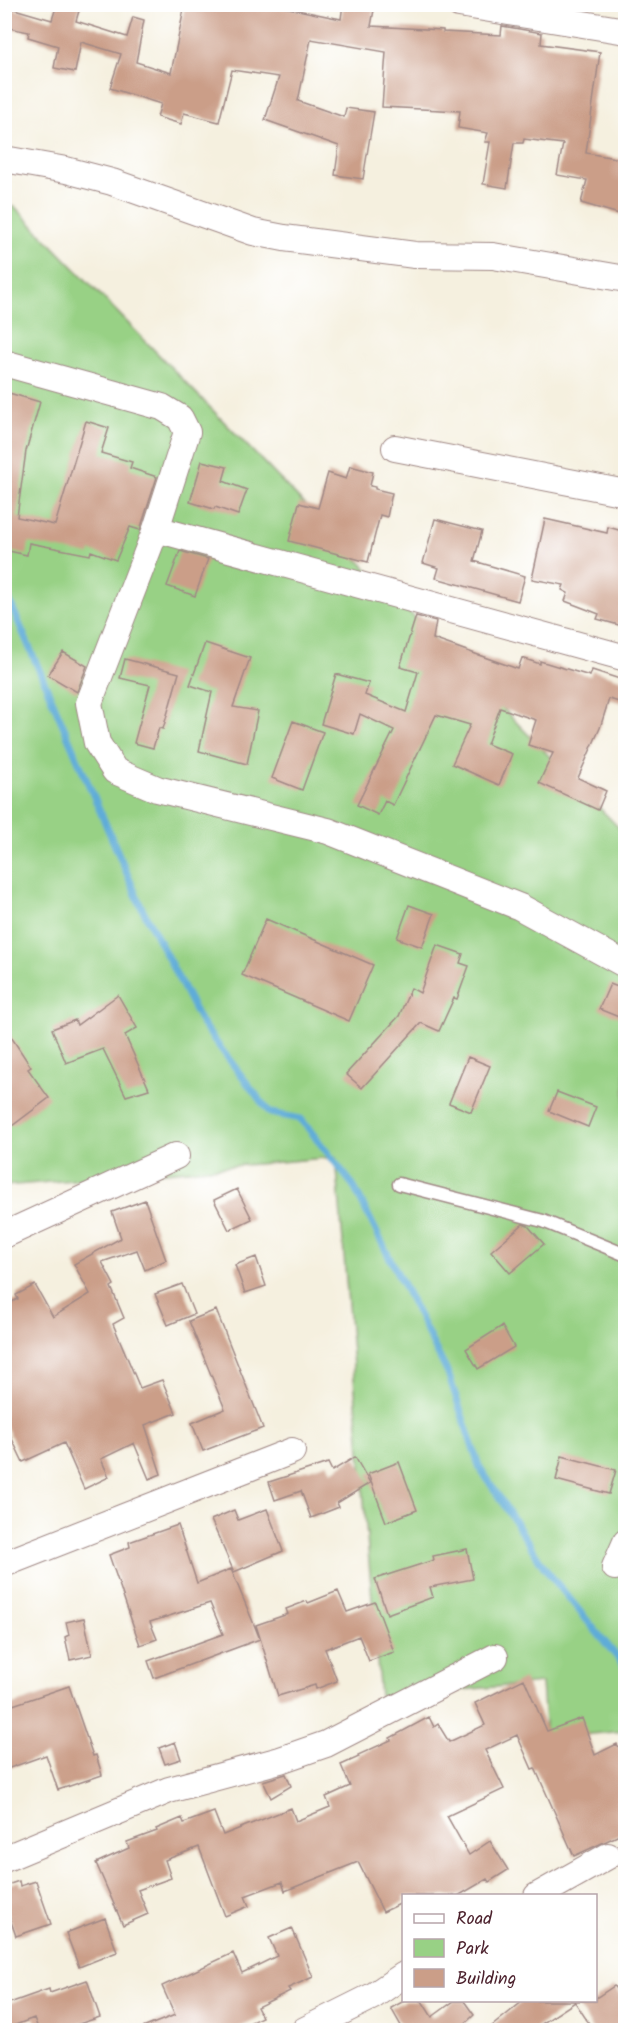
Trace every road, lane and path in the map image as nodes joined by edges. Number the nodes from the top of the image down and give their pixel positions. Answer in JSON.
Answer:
{"nodes":[{"id":1,"x":459,"y":4,"type":"edge"},
{"id":2,"x":626,"y":31,"type":"edge"},
{"id":3,"x":4,"y":159,"type":"edge"},
{"id":4,"x":626,"y":279,"type":"edge"},
{"id":5,"x":4,"y":363,"type":"edge"},
{"id":6,"x":395,"y":448,"type":"dead end"},
{"id":7,"x":626,"y":493,"type":"edge"},
{"id":8,"x":156,"y":529,"type":"junction"},
{"id":9,"x":626,"y":658,"type":"edge"},
{"id":10,"x":626,"y":965,"type":"edge"},
{"id":11,"x":176,"y":1156,"type":"dead end"},
{"id":12,"x":399,"y":1184,"type":"dead end"},
{"id":13,"x":4,"y":1235,"type":"edge"},
{"id":14,"x":626,"y":1255,"type":"edge"},
{"id":15,"x":292,"y":1451,"type":"dead end"},
{"id":16,"x":626,"y":1542,"type":"edge"},
{"id":17,"x":4,"y":1564,"type":"edge"},
{"id":18,"x":615,"y":1567,"type":"dead end"},
{"id":19,"x":495,"y":1657,"type":"dead end"},
{"id":20,"x":608,"y":1856,"type":"dead end"},
{"id":21,"x":4,"y":1859,"type":"edge"},
{"id":22,"x":541,"y":1894,"type":"edge"},
{"id":23,"x":402,"y":1976,"type":"edge"},
{"id":24,"x":304,"y":2031,"type":"edge"}],
"edges":[{"from":1,"to":2,"type":"street"},
{"from":3,"to":4,"type":"street"},
{"from":5,"to":8,"type":"street"},
{"from":6,"to":7,"type":"street"},
{"from":8,"to":9,"type":"street"},
{"from":8,"to":10,"type":"street"},
{"from":11,"to":13,"type":"street"},
{"from":12,"to":14,"type":"lane"},
{"from":15,"to":17,"type":"street"},
{"from":16,"to":18,"type":"street"},
{"from":19,"to":21,"type":"street"},
{"from":20,"to":22,"type":"street"},
{"from":23,"to":24,"type":"street"}]}
